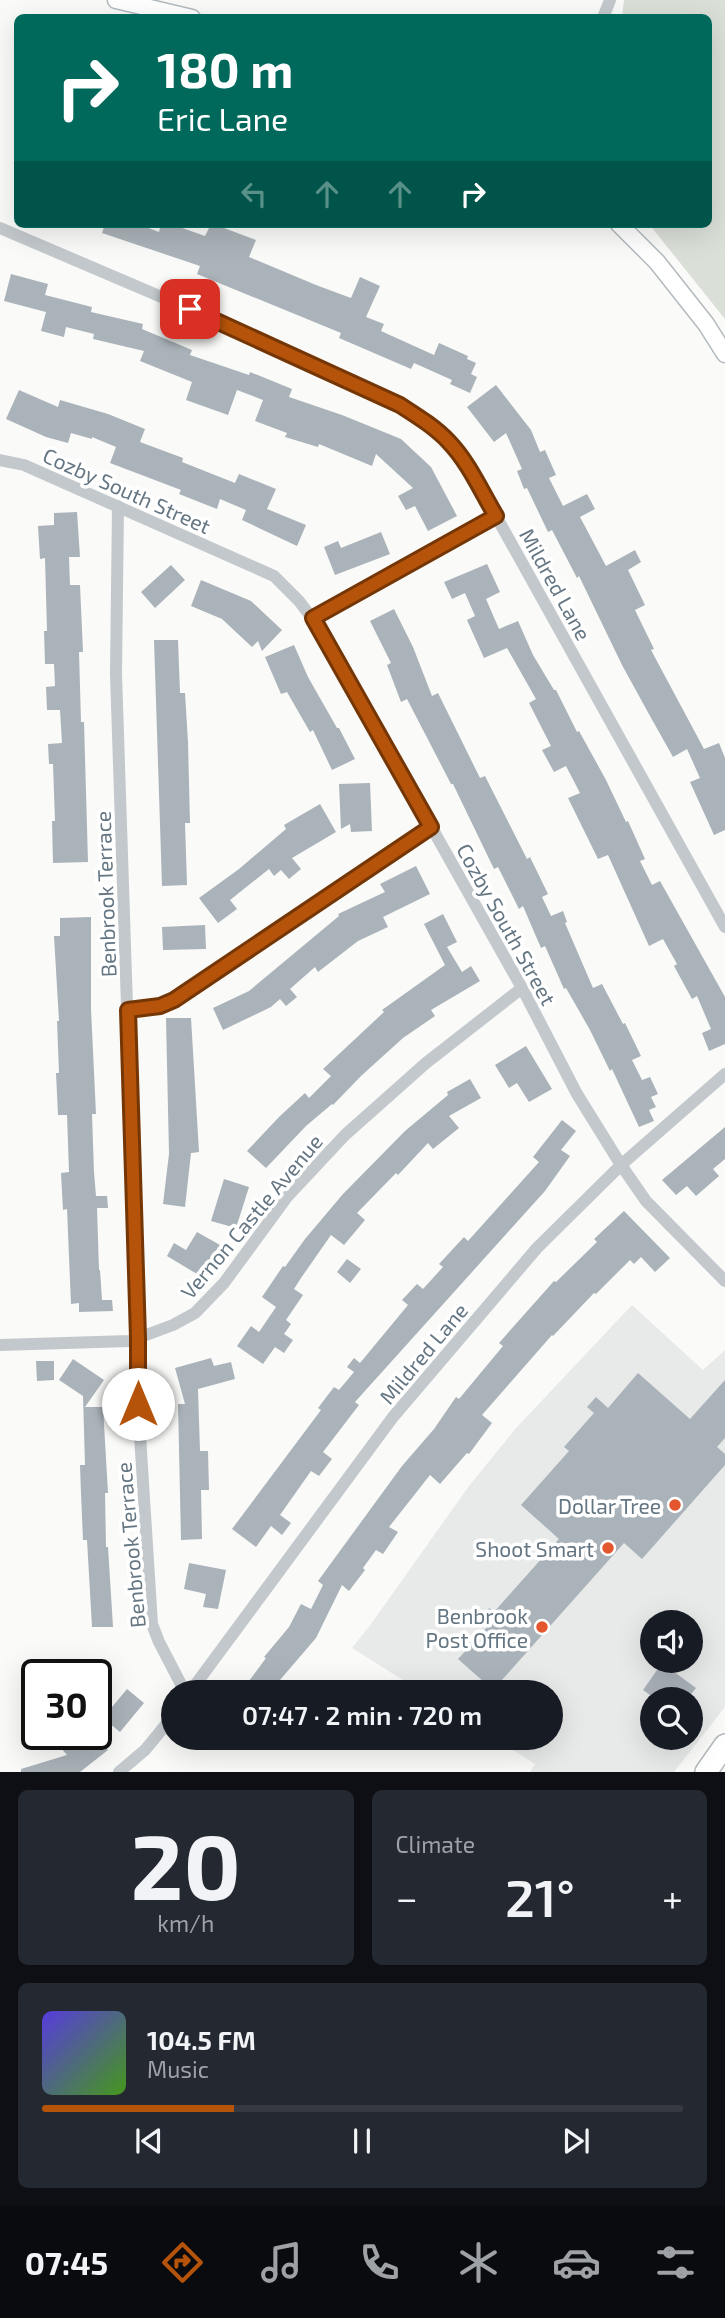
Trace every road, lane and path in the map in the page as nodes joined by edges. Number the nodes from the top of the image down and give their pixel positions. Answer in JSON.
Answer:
{"nodes":[{"id":1,"x":116,"y":0,"type":"edge"},
{"id":2,"x":175,"y":14,"type":"edge"},
{"id":3,"x":0,"y":228,"type":"edge"},
{"id":4,"x":623,"y":228,"type":"edge"},
{"id":5,"x":725,"y":354,"type":"edge"},
{"id":6,"x":0,"y":460,"type":"edge"},
{"id":7,"x":118,"y":506,"type":"junction"},
{"id":8,"x":496,"y":516,"type":"junction"},
{"id":9,"x":313,"y":618,"type":"junction"},
{"id":10,"x":431,"y":827,"type":"junction"},
{"id":11,"x":725,"y":927,"type":"edge"},
{"id":12,"x":522,"y":988,"type":"junction"},
{"id":13,"x":128,"y":1010,"type":"junction"},
{"id":14,"x":725,"y":1073,"type":"edge"},
{"id":15,"x":621,"y":1165,"type":"junction"},
{"id":16,"x":725,"y":1281,"type":"edge"},
{"id":17,"x":138,"y":1338,"type":"junction"},
{"id":18,"x":0,"y":1345,"type":"edge"},
{"id":19,"x":181,"y":1680,"type":"edge"},
{"id":20,"x":197,"y":1680,"type":"edge"},
{"id":21,"x":161,"y":1731,"type":"edge"},
{"id":22,"x":725,"y":1745,"type":"edge"},
{"id":23,"x":119,"y":1772,"type":"edge"},
{"id":24,"x":706,"y":1772,"type":"edge"}],
"edges":[{"from":1,"to":2,"type":"main road"},
{"from":3,"to":8,"type":"street","name":"Mildred Lane"},
{"from":4,"to":5,"type":"main road"},
{"from":6,"to":7,"type":"street","name":"Cozby South Street"},
{"from":7,"to":9,"type":"street","name":"Cozby South Street"},
{"from":7,"to":13,"type":"street","name":"Benbrook Terrace"},
{"from":8,"to":9,"type":"street"},
{"from":8,"to":11,"type":"street","name":"Mildred Lane"},
{"from":9,"to":10,"type":"street","name":"Cozby South Street"},
{"from":10,"to":12,"type":"street","name":"Cozby South Street"},
{"from":10,"to":13,"type":"street"},
{"from":12,"to":15,"type":"street","name":"Cozby South Street"},
{"from":12,"to":17,"type":"street","name":"Vernon Castle Avenue"},
{"from":13,"to":17,"type":"street","name":"Benbrook Terrace"},
{"from":14,"to":15,"type":"street","name":"Mildred Lane"},
{"from":15,"to":16,"type":"street","name":"Cozby South Street"},
{"from":15,"to":20,"type":"street","name":"Mildred Lane"},
{"from":17,"to":18,"type":"street","name":"Vernon Castle Avenue"},
{"from":17,"to":19,"type":"street","name":"Benbrook Terrace"},
{"from":21,"to":23,"type":"street"},
{"from":22,"to":24,"type":"highway"}]}
